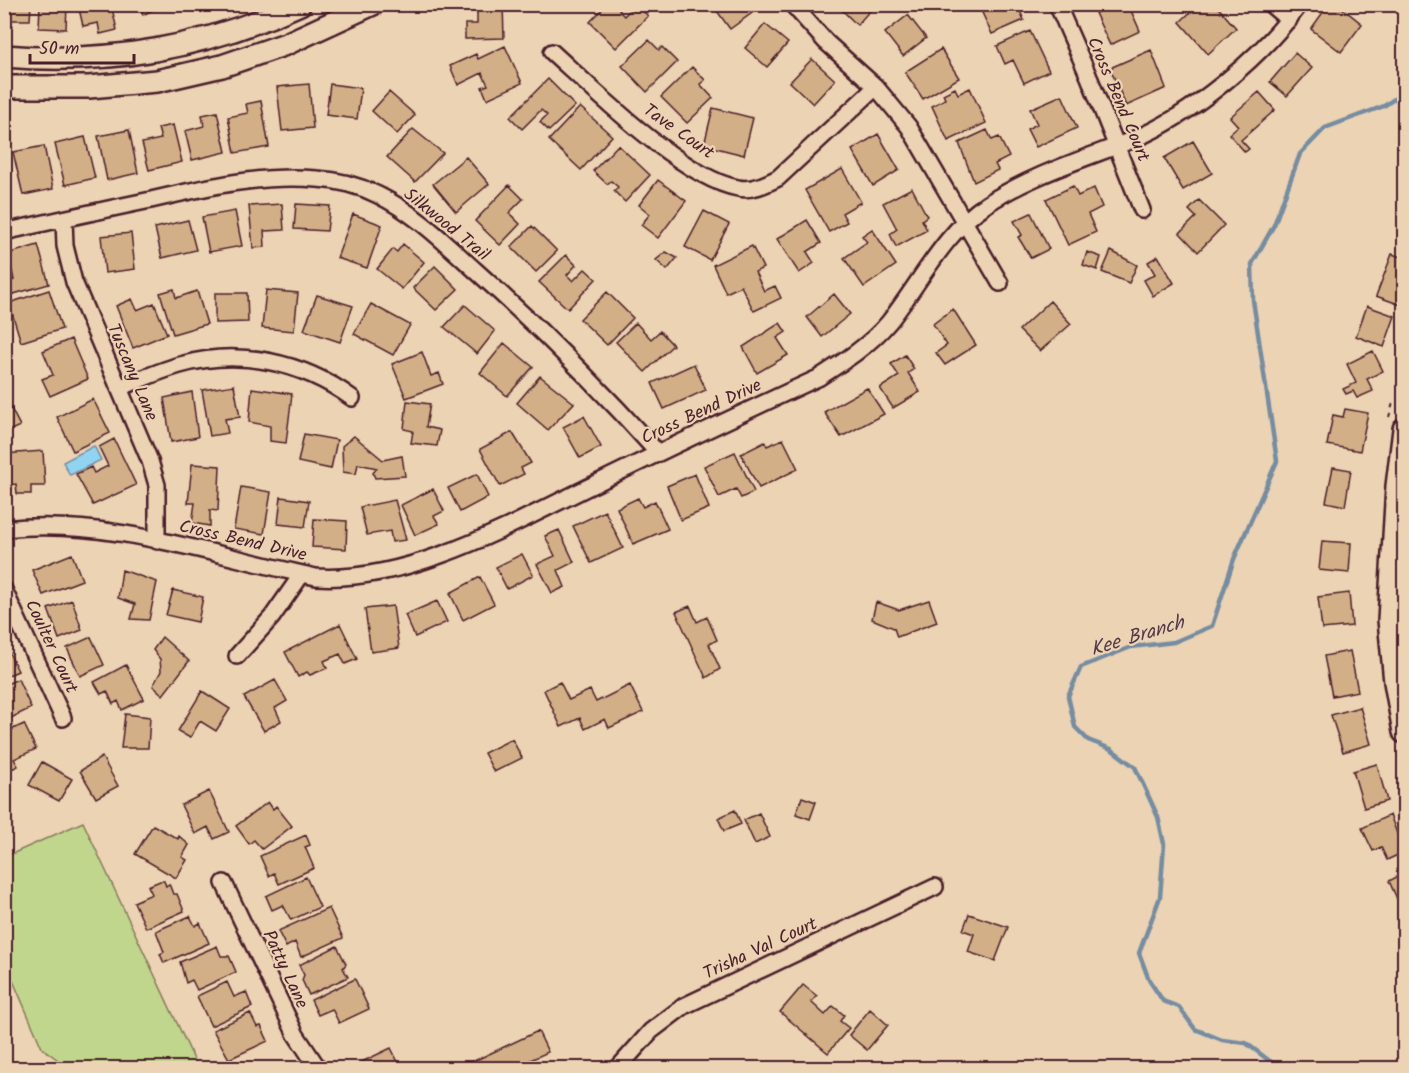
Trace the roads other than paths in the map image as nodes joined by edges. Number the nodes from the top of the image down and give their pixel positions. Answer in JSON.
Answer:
{"nodes":[{"id":1,"x":300,"y":4,"type":"edge"},
{"id":2,"x":373,"y":4,"type":"edge"},
{"id":3,"x":792,"y":4,"type":"edge"},
{"id":4,"x":1057,"y":4,"type":"edge"},
{"id":5,"x":1270,"y":4,"type":"edge"},
{"id":6,"x":1300,"y":4,"type":"edge"},
{"id":7,"x":1289,"y":20,"type":"junction"},
{"id":8,"x":552,"y":52,"type":"dead end"},
{"id":9,"x":4,"y":56,"type":"edge"},
{"id":10,"x":4,"y":87,"type":"edge"},
{"id":11,"x":876,"y":87,"type":"junction"},
{"id":12,"x":1118,"y":145,"type":"junction"},
{"id":13,"x":1142,"y":210,"type":"dead end"},
{"id":14,"x":64,"y":219,"type":"junction"},
{"id":15,"x":964,"y":224,"type":"junction"},
{"id":16,"x":4,"y":232,"type":"edge"},
{"id":17,"x":999,"y":283,"type":"dead end"},
{"id":18,"x":119,"y":388,"type":"junction"},
{"id":19,"x":352,"y":398,"type":"dead end"},
{"id":20,"x":1397,"y":423,"type":"edge"},
{"id":21,"x":658,"y":453,"type":"junction"},
{"id":22,"x":1401,"y":518,"type":"edge"},
{"id":23,"x":4,"y":530,"type":"edge"},
{"id":24,"x":157,"y":541,"type":"junction"},
{"id":25,"x":302,"y":574,"type":"junction"},
{"id":26,"x":4,"y":590,"type":"edge"},
{"id":27,"x":237,"y":656,"type":"dead end"},
{"id":28,"x":63,"y":718,"type":"dead end"},
{"id":29,"x":1404,"y":732,"type":"edge"},
{"id":30,"x":224,"y":883,"type":"dead end"},
{"id":31,"x":935,"y":888,"type":"dead end"},
{"id":32,"x":318,"y":1068,"type":"edge"},
{"id":33,"x":618,"y":1068,"type":"edge"}],
"edges":[{"from":1,"to":9,"type":"main road"},
{"from":2,"to":10,"type":"main road"},
{"from":3,"to":11,"type":"street"},
{"from":4,"to":12,"type":"street","name":"Cross Bend Court"},
{"from":5,"to":7,"type":"street"},
{"from":6,"to":7,"type":"street","name":"Cross Bend Drive"},
{"from":7,"to":12,"type":"street","name":"Cross Bend Drive"},
{"from":8,"to":11,"type":"street","name":"Tave Court"},
{"from":11,"to":15,"type":"street"},
{"from":12,"to":13,"type":"street","name":"Cross Bend Court"},
{"from":12,"to":15,"type":"street","name":"Cross Bend Drive"},
{"from":14,"to":16,"type":"street","name":"Silkwood Trail"},
{"from":14,"to":18,"type":"street","name":"Tuscany Lane"},
{"from":14,"to":21,"type":"street","name":"Silkwood Trail"},
{"from":15,"to":17,"type":"street"},
{"from":15,"to":21,"type":"street","name":"Cross Bend Drive"},
{"from":18,"to":19,"type":"street"},
{"from":18,"to":24,"type":"street","name":"Tuscany Lane"},
{"from":20,"to":22,"type":"main road"},
{"from":21,"to":25,"type":"street","name":"Cross Bend Drive"},
{"from":22,"to":29,"type":"main road"},
{"from":23,"to":24,"type":"street","name":"Cross Bend Drive"},
{"from":24,"to":25,"type":"street","name":"Cross Bend Drive"},
{"from":25,"to":27,"type":"street"},
{"from":26,"to":28,"type":"street","name":"Coulter Court"},
{"from":30,"to":32,"type":"street","name":"Patty Lane"},
{"from":31,"to":33,"type":"street","name":"Trisha Val Court"}]}
